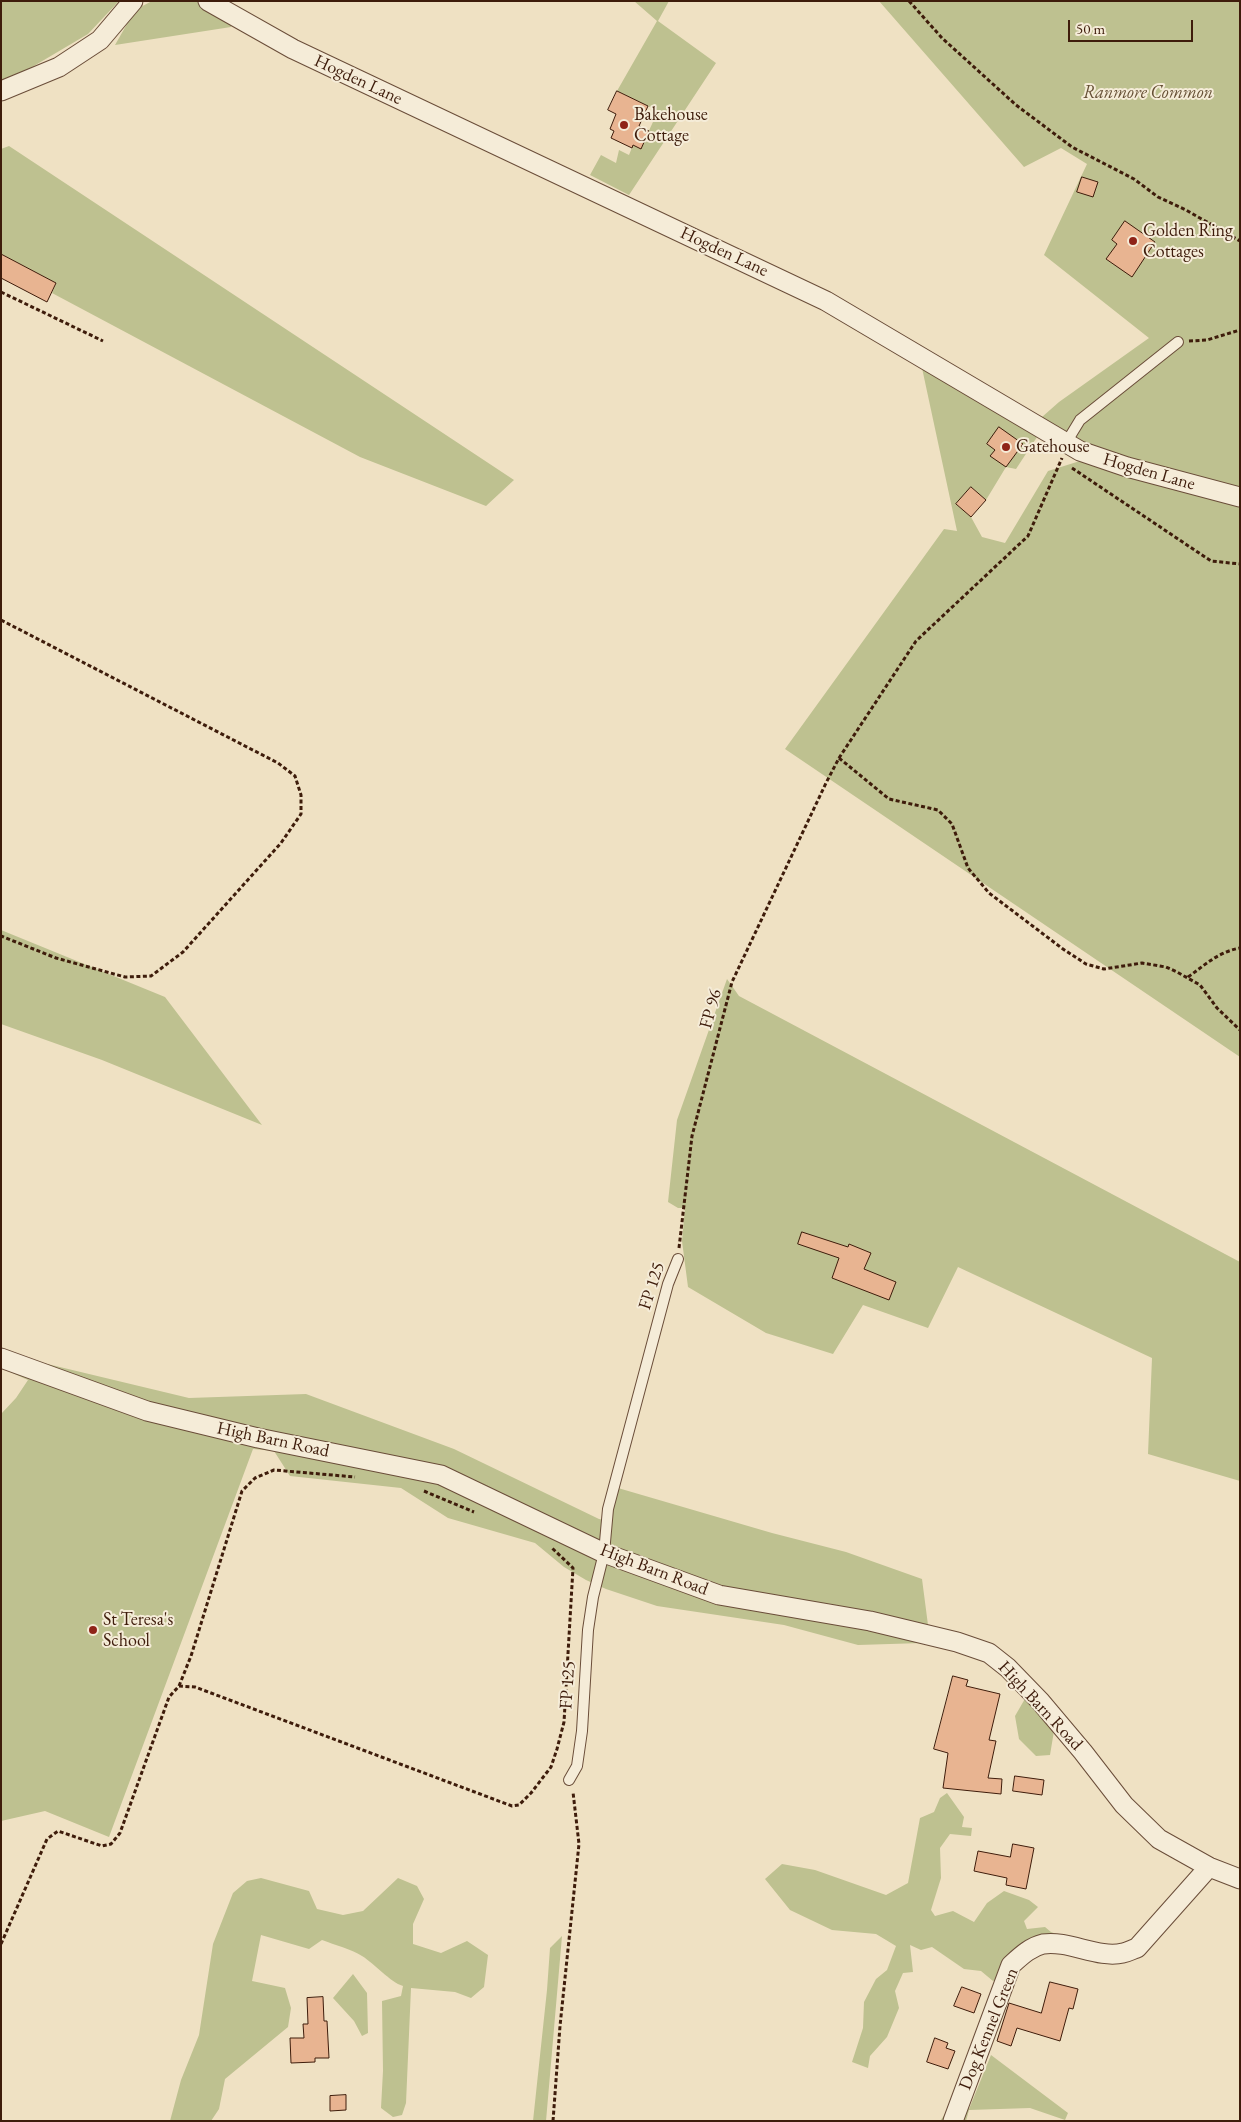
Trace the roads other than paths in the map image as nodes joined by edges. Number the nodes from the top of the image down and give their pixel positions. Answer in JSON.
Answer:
{"nodes":[{"id":1,"x":133,"y":1,"type":"edge"},
{"id":2,"x":208,"y":1,"type":"edge"},
{"id":3,"x":1,"y":91,"type":"edge"},
{"id":4,"x":1178,"y":342,"type":"road end"},
{"id":5,"x":1063,"y":452,"type":"junction"},
{"id":6,"x":1240,"y":497,"type":"edge"},
{"id":7,"x":678,"y":1259,"type":"road end"},
{"id":8,"x":1,"y":1358,"type":"edge"},
{"id":9,"x":604,"y":1553,"type":"junction"},
{"id":10,"x":569,"y":1780,"type":"road end"},
{"id":11,"x":1209,"y":1867,"type":"junction"},
{"id":12,"x":1240,"y":1879,"type":"edge"},
{"id":13,"x":953,"y":2121,"type":"edge"}],
"edges":[{"from":1,"to":3,"type":"street"},
{"from":2,"to":5,"type":"street","name":"Hogden Lane"},
{"from":4,"to":5,"type":"lane"},
{"from":5,"to":6,"type":"street","name":"Hogden Lane"},
{"from":7,"to":9,"type":"lane","name":"FP 125"},
{"from":8,"to":9,"type":"street","name":"High Barn Road"},
{"from":9,"to":10,"type":"lane","name":"FP 125"},
{"from":9,"to":11,"type":"street","name":"High Barn Road"},
{"from":11,"to":12,"type":"street","name":"High Barn Road"},
{"from":11,"to":13,"type":"street","name":"Dog Kennel Green"}]}
